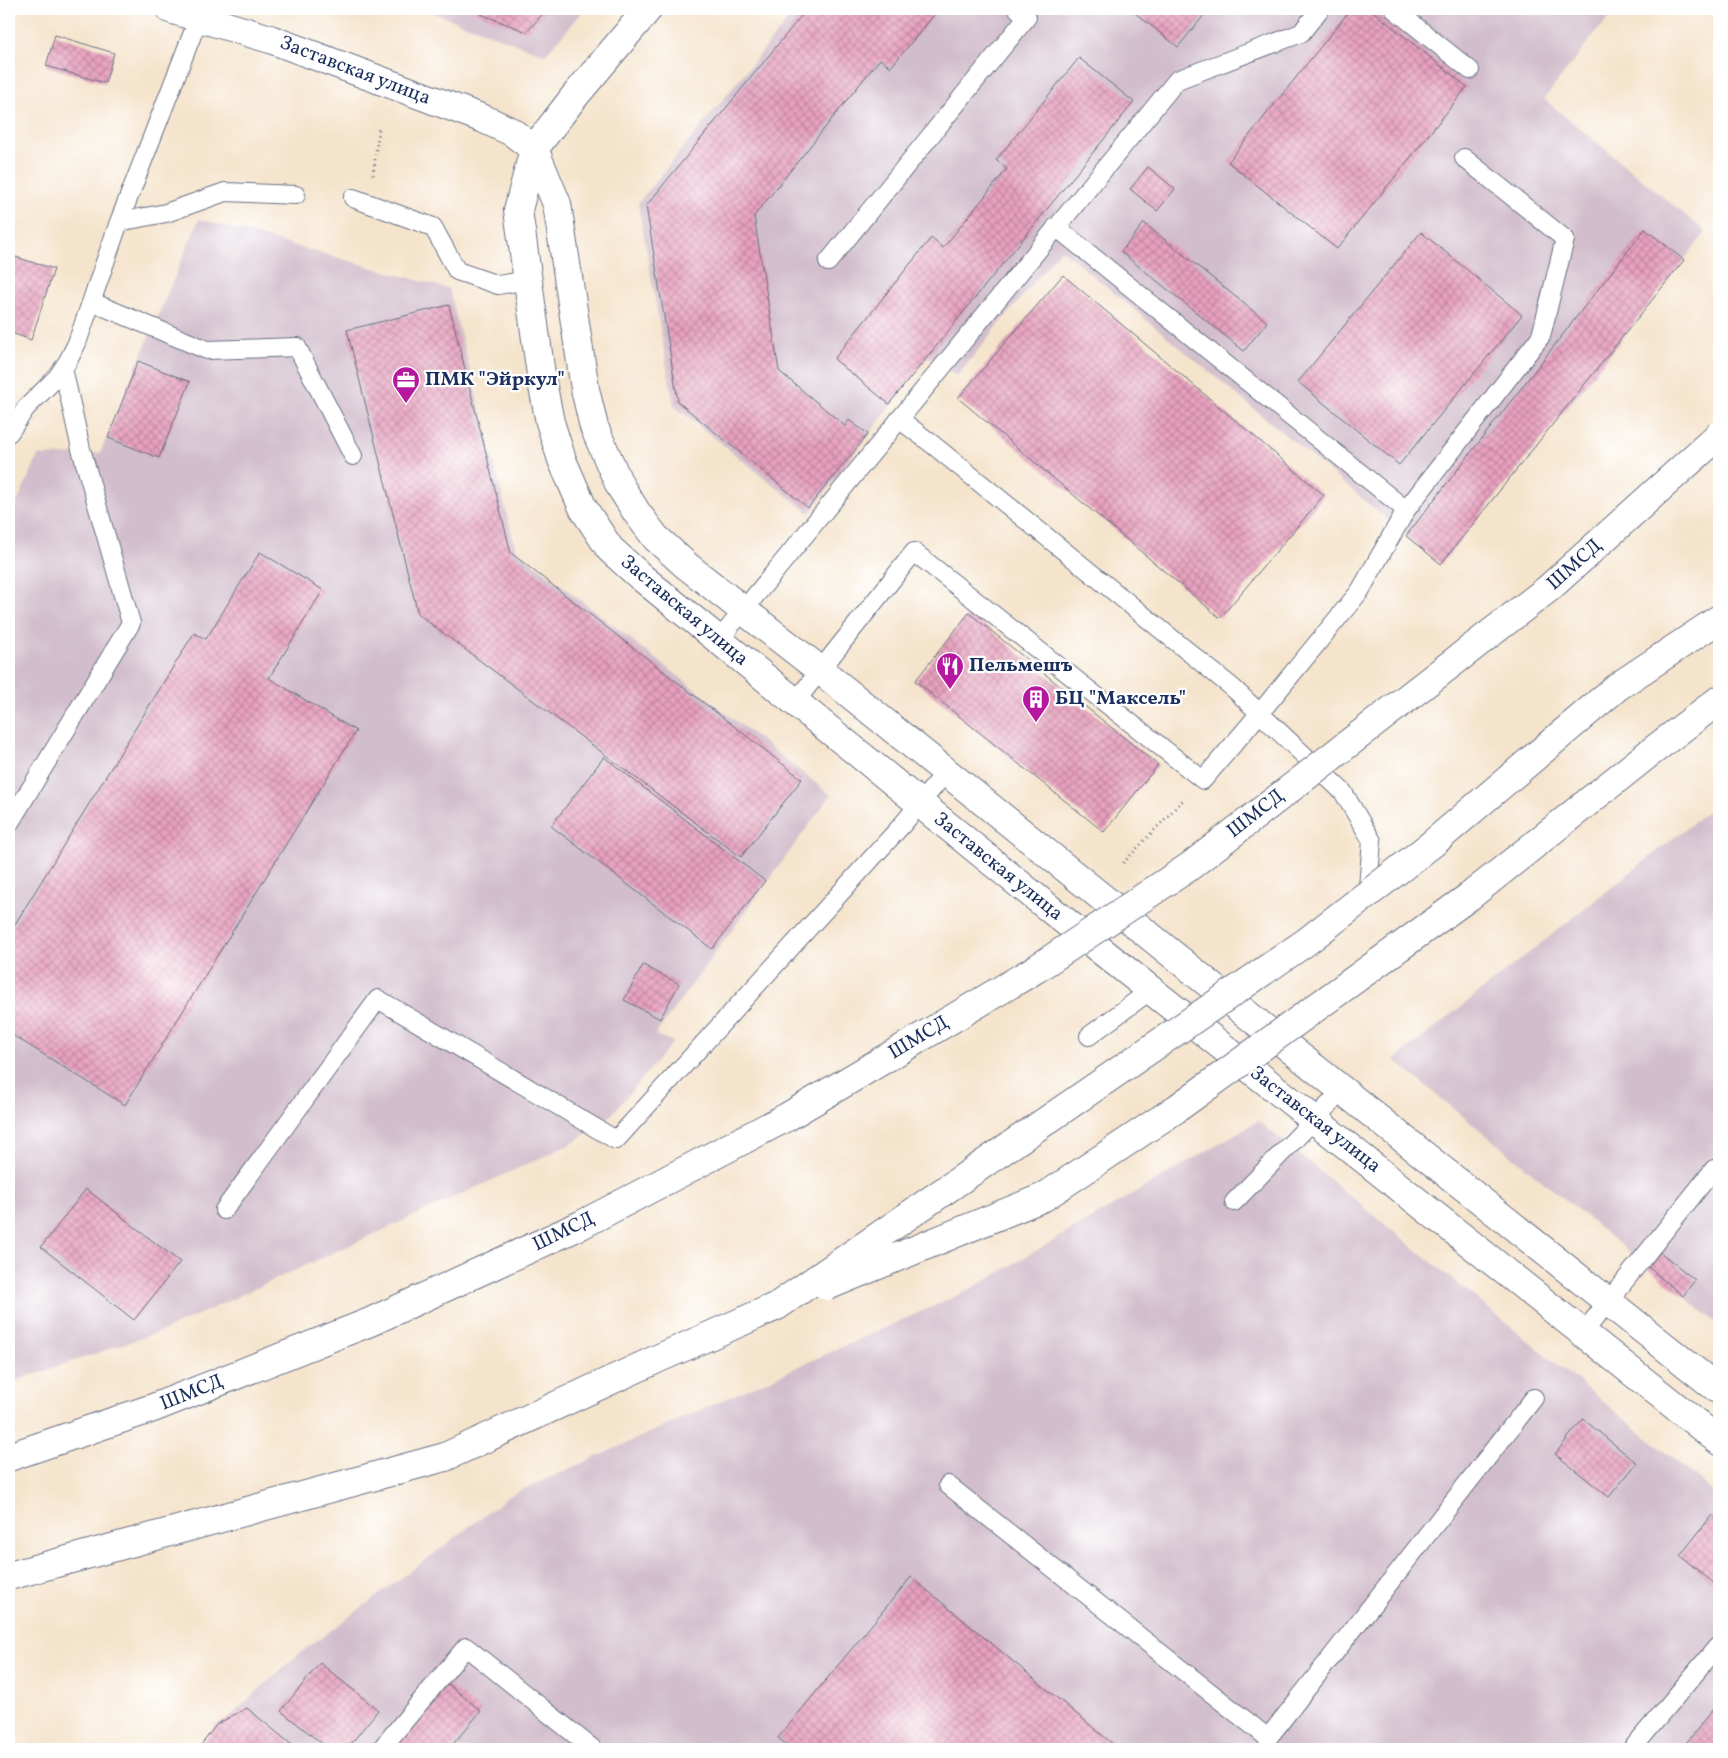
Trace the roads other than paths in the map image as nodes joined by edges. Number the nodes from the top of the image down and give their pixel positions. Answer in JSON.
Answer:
{"nodes":[{"id":1,"x":170,"y":9,"type":"edge"},
{"id":2,"x":648,"y":9,"type":"edge"},
{"id":3,"x":1018,"y":9,"type":"edge"},
{"id":4,"x":1320,"y":9,"type":"edge"},
{"id":5,"x":1394,"y":9,"type":"edge"},
{"id":6,"x":199,"y":18,"type":"junction"},
{"id":7,"x":1470,"y":70,"type":"dead end"},
{"id":8,"x":534,"y":149,"type":"junction"},
{"id":9,"x":1464,"y":158,"type":"dead end"},
{"id":10,"x":296,"y":195,"type":"dead end"},
{"id":11,"x":361,"y":201,"type":"road end"},
{"id":12,"x":119,"y":222,"type":"junction"},
{"id":13,"x":1056,"y":228,"type":"junction"},
{"id":14,"x":828,"y":262,"type":"dead end"},
{"id":15,"x":528,"y":280,"type":"junction"},
{"id":16,"x":92,"y":302,"type":"junction"},
{"id":17,"x":63,"y":368,"type":"junction"},
{"id":18,"x":899,"y":419,"type":"junction"},
{"id":19,"x":9,"y":433,"type":"edge"},
{"id":20,"x":1719,"y":435,"type":"edge"},
{"id":21,"x":353,"y":456,"type":"dead end"},
{"id":22,"x":1406,"y":510,"type":"junction"},
{"id":23,"x":743,"y":610,"type":"junction"},
{"id":24,"x":1719,"y":619,"type":"edge"},
{"id":25,"x":718,"y":640,"type":"junction"},
{"id":26,"x":820,"y":670,"type":"junction"},
{"id":27,"x":1719,"y":700,"type":"edge"},
{"id":28,"x":795,"y":702,"type":"junction"},
{"id":29,"x":1260,"y":714,"type":"junction"},
{"id":30,"x":946,"y":772,"type":"junction"},
{"id":31,"x":920,"y":804,"type":"junction"},
{"id":32,"x":9,"y":824,"type":"edge"},
{"id":33,"x":1151,"y":990,"type":"junction"},
{"id":34,"x":1229,"y":1000,"type":"junction"},
{"id":35,"x":1089,"y":1036,"type":"dead end"},
{"id":36,"x":1343,"y":1090,"type":"junction"},
{"id":37,"x":1314,"y":1119,"type":"junction"},
{"id":38,"x":1714,"y":1169,"type":"dead end"},
{"id":39,"x":1234,"y":1202,"type":"dead end"},
{"id":40,"x":224,"y":1210,"type":"dead end"},
{"id":41,"x":1608,"y":1301,"type":"junction"},
{"id":42,"x":777,"y":1306,"type":"junction"},
{"id":43,"x":1583,"y":1333,"type":"junction"},
{"id":44,"x":1719,"y":1390,"type":"edge"},
{"id":45,"x":1534,"y":1398,"type":"dead end"},
{"id":46,"x":1719,"y":1441,"type":"edge"},
{"id":47,"x":9,"y":1458,"type":"edge"},
{"id":48,"x":948,"y":1485,"type":"dead end"},
{"id":49,"x":9,"y":1576,"type":"edge"},
{"id":50,"x":1717,"y":1646,"type":"dead end"},
{"id":51,"x":1269,"y":1744,"type":"edge"},
{"id":52,"x":381,"y":1749,"type":"edge"},
{"id":53,"x":593,"y":1749,"type":"edge"},
{"id":54,"x":1632,"y":1749,"type":"edge"}],
"edges":[{"from":1,"to":6,"type":"main road","name":"Заставская улица"},
{"from":2,"to":8,"type":"main road"},
{"from":3,"to":14,"type":"lane"},
{"from":4,"to":13,"type":"lane"},
{"from":5,"to":7,"type":"lane"},
{"from":6,"to":8,"type":"main road","name":"Заставская улица"},
{"from":6,"to":12,"type":"lane"},
{"from":8,"to":15,"type":"main road","name":"Заставская улица"},
{"from":8,"to":23,"type":"main road","name":"Заставская улица"},
{"from":9,"to":22,"type":"lane"},
{"from":10,"to":12,"type":"lane"},
{"from":11,"to":15,"type":"lane"},
{"from":12,"to":16,"type":"lane"},
{"from":13,"to":18,"type":"lane"},
{"from":13,"to":22,"type":"lane"},
{"from":15,"to":25,"type":"main road","name":"Заставская улица"},
{"from":16,"to":17,"type":"lane"},
{"from":16,"to":21,"type":"lane"},
{"from":17,"to":19,"type":"lane"},
{"from":17,"to":32,"type":"lane"},
{"from":18,"to":23,"type":"lane"},
{"from":18,"to":29,"type":"lane"},
{"from":20,"to":47,"type":"main road","name":"ШМСД","bridge":true},
{"from":22,"to":29,"type":"lane"},
{"from":23,"to":25,"type":"lane"},
{"from":23,"to":26,"type":"main road","name":"Заставская улица"},
{"from":24,"to":42,"type":"main road","bridge":true},
{"from":25,"to":28,"type":"main road","name":"Заставская улица"},
{"from":26,"to":28,"type":"lane"},
{"from":26,"to":29,"type":"lane"},
{"from":26,"to":30,"type":"main road","name":"Заставская улица"},
{"from":27,"to":42,"type":"main road","bridge":true},
{"from":28,"to":31,"type":"main road","name":"Заставская улица"},
{"from":29,"to":34,"type":"lane"},
{"from":30,"to":31,"type":"lane"},
{"from":30,"to":34,"type":"main road","name":"Заставская улица"},
{"from":31,"to":33,"type":"main road","name":"Заставская улица"},
{"from":31,"to":40,"type":"lane"},
{"from":33,"to":35,"type":"lane"},
{"from":33,"to":37,"type":"main road","name":"Заставская улица"},
{"from":34,"to":36,"type":"main road","name":"Заставская улица"},
{"from":36,"to":37,"type":"lane"},
{"from":36,"to":41,"type":"main road","name":"Заставская улица"},
{"from":37,"to":39,"type":"lane"},
{"from":37,"to":43,"type":"main road","name":"Заставская улица"},
{"from":38,"to":41,"type":"lane"},
{"from":41,"to":43,"type":"lane"},
{"from":41,"to":44,"type":"main road","name":"Заставская улица"},
{"from":42,"to":49,"type":"main road","bridge":true},
{"from":43,"to":46,"type":"main road","name":"Заставская улица"},
{"from":45,"to":51,"type":"lane"},
{"from":48,"to":51,"type":"lane"},
{"from":50,"to":54,"type":"lane"},
{"from":52,"to":53,"type":"lane"}]}
